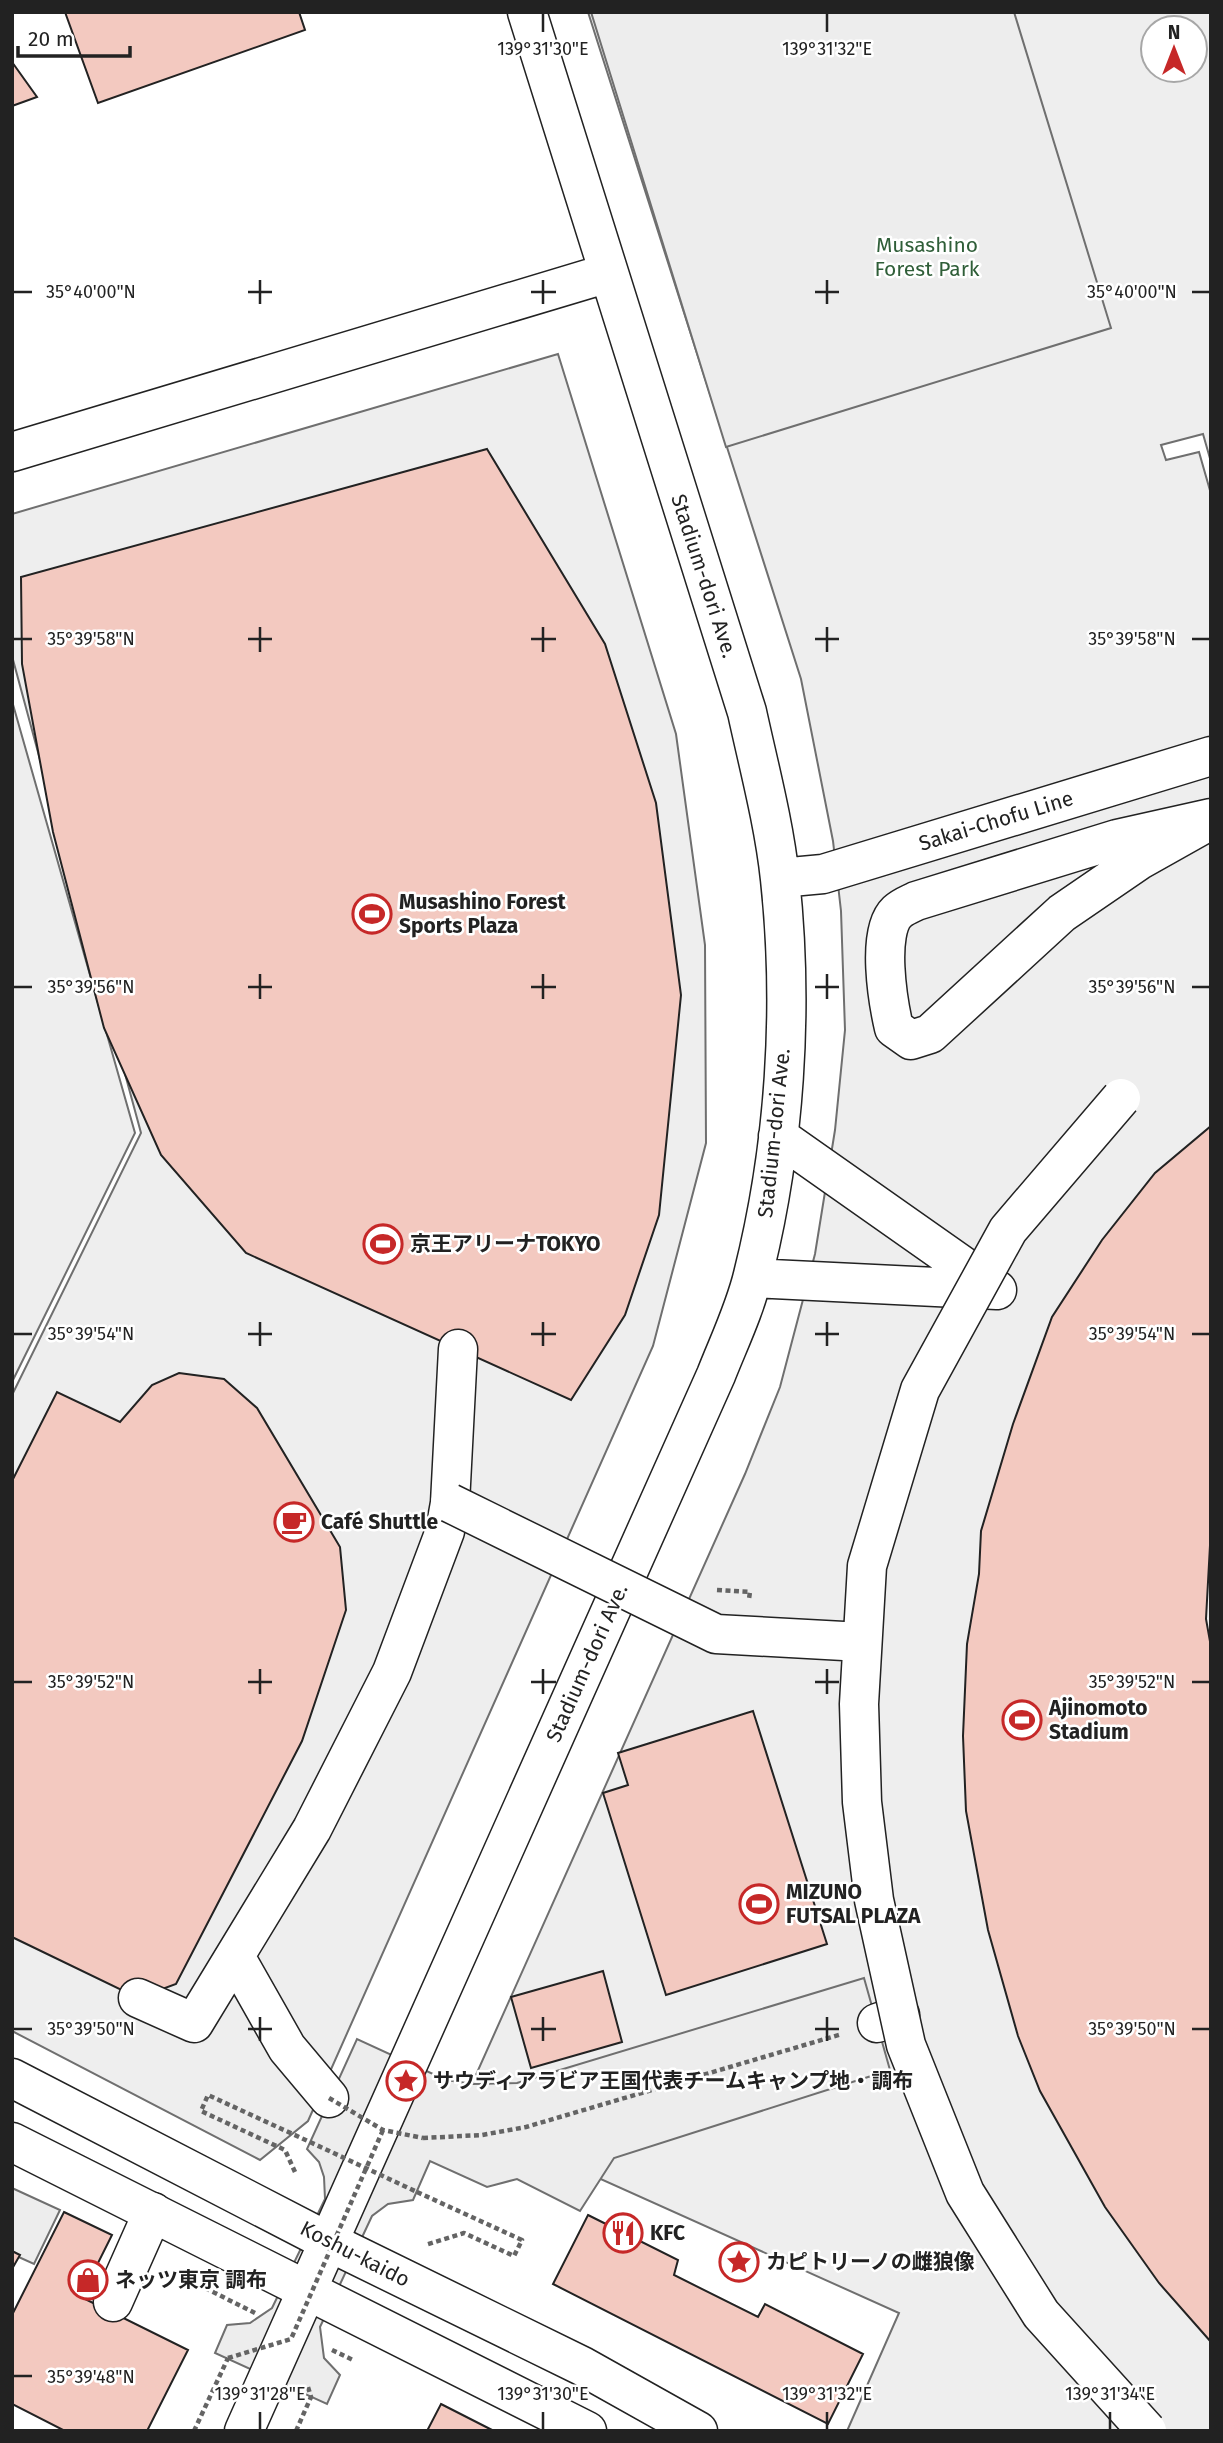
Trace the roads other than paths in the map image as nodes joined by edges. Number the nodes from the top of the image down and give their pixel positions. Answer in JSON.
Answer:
{"nodes":[{"id":1,"x":527,"y":12,"type":"edge"},
{"id":2,"x":608,"y":274,"type":"junction"},
{"id":3,"x":12,"y":452,"type":"edge"},
{"id":4,"x":1211,"y":756,"type":"edge"},
{"id":5,"x":1211,"y":819,"type":"edge"},
{"id":6,"x":780,"y":878,"type":"junction"},
{"id":7,"x":1121,"y":1098,"type":"dead end"},
{"id":8,"x":778,"y":1136,"type":"junction"},
{"id":9,"x":752,"y":1278,"type":"junction"},
{"id":10,"x":458,"y":1349,"type":"dead end"},
{"id":11,"x":450,"y":1503,"type":"junction"},
{"id":12,"x":862,"y":1642,"type":"junction"},
{"id":13,"x":236,"y":1958,"type":"junction"},
{"id":14,"x":138,"y":1998,"type":"dead end"},
{"id":15,"x":12,"y":2078,"type":"edge"},
{"id":16,"x":330,"y":2098,"type":"road end"},
{"id":17,"x":12,"y":2142,"type":"edge"},
{"id":18,"x":153,"y":2212,"type":"junction"},
{"id":19,"x":327,"y":2241,"type":"junction"},
{"id":20,"x":308,"y":2288,"type":"junction"},
{"id":21,"x":113,"y":2302,"type":"dead end"},
{"id":22,"x":244,"y":2431,"type":"edge"},
{"id":23,"x":587,"y":2431,"type":"edge"},
{"id":24,"x":698,"y":2431,"type":"edge"},
{"id":25,"x":1147,"y":2431,"type":"edge"}],
"edges":[{"from":1,"to":2,"type":"main road","name":"Stadium-dori Ave."},
{"from":2,"to":3,"type":"main road"},
{"from":2,"to":6,"type":"main road","name":"Stadium-dori Ave."},
{"from":4,"to":6,"type":"main road","name":"Sakai-Chofu Line"},
{"from":5,"to":5,"type":"main road"},
{"from":6,"to":8,"type":"main road","name":"Stadium-dori Ave."},
{"from":7,"to":12,"type":"main road","bridge":true},
{"from":8,"to":9,"type":"main road","name":"Stadium-dori Ave."},
{"from":8,"to":9,"type":"main road"},
{"from":9,"to":19,"type":"main road","name":"Stadium-dori Ave."},
{"from":10,"to":11,"type":"main road"},
{"from":11,"to":12,"type":"main road","bridge":true},
{"from":11,"to":13,"type":"main road"},
{"from":12,"to":25,"type":"main road","bridge":true},
{"from":13,"to":14,"type":"main road"},
{"from":13,"to":16,"type":"main road"},
{"from":15,"to":19,"type":"main road","name":"Koshu-kaido"},
{"from":17,"to":18,"type":"main road"},
{"from":18,"to":20,"type":"main road"},
{"from":18,"to":21,"type":"main road"},
{"from":19,"to":20,"type":"main road","name":"Stadium-dori Ave."},
{"from":19,"to":24,"type":"main road","name":"Koshu-kaido"},
{"from":20,"to":22,"type":"main road"},
{"from":20,"to":23,"type":"main road"}]}
